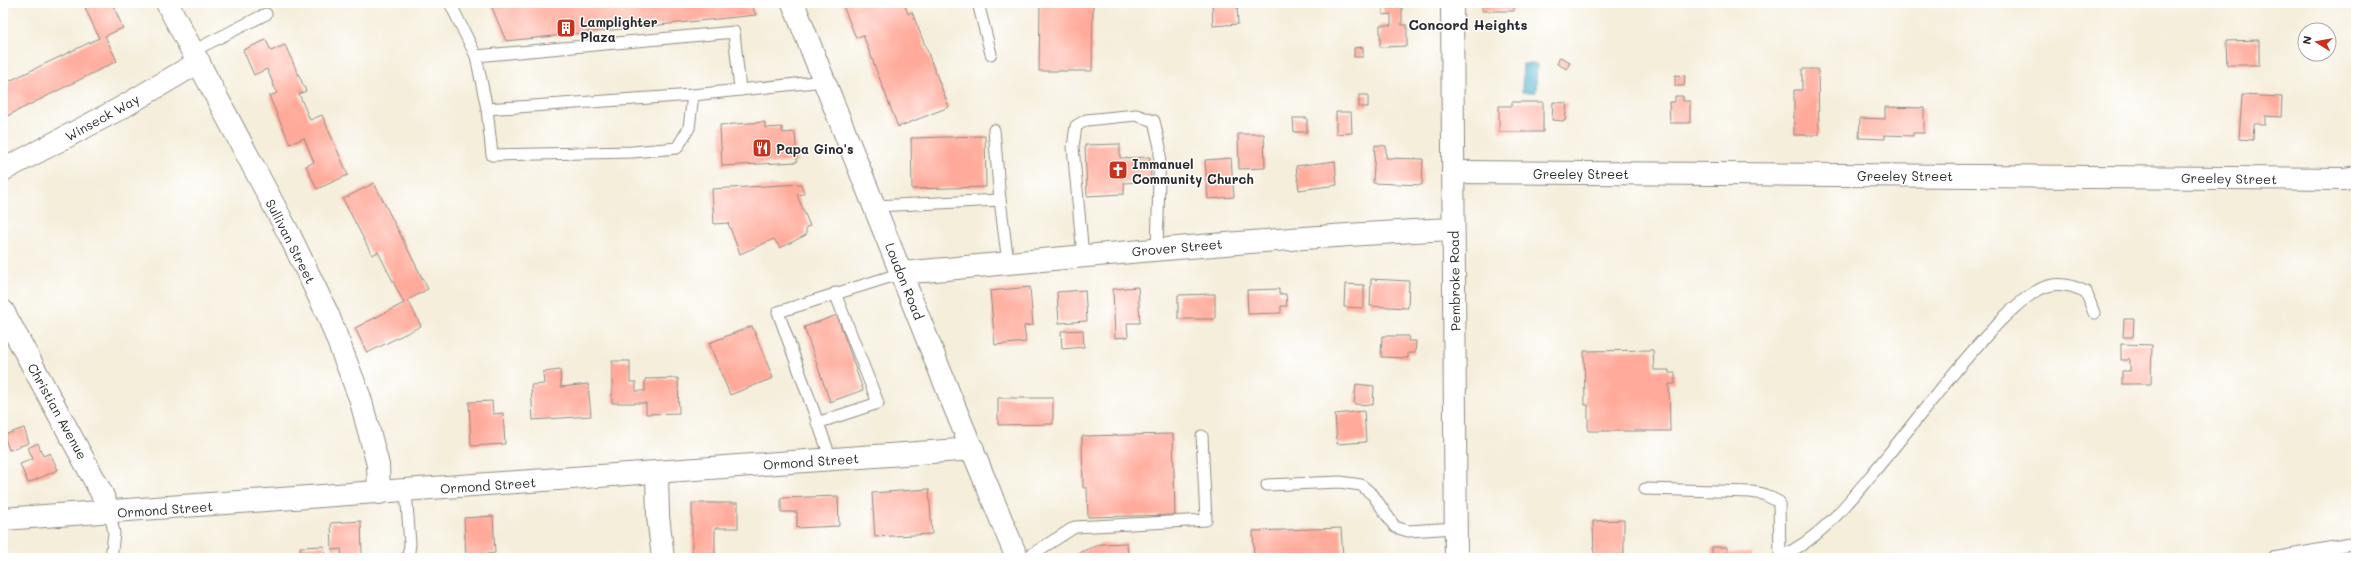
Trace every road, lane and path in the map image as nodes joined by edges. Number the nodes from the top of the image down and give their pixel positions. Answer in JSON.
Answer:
{"nodes":[{"id":1,"x":167,"y":3,"type":"edge"},
{"id":2,"x":450,"y":3,"type":"edge"},
{"id":3,"x":793,"y":3,"type":"edge"},
{"id":4,"x":978,"y":3,"type":"edge"},
{"id":5,"x":1452,"y":3,"type":"edge"},
{"id":6,"x":266,"y":14,"type":"dead end"},
{"id":7,"x":991,"y":54,"type":"dead end"},
{"id":8,"x":196,"y":56,"type":"junction"},
{"id":9,"x":476,"y":56,"type":"junction"},
{"id":10,"x":824,"y":81,"type":"junction"},
{"id":11,"x":740,"y":90,"type":"junction"},
{"id":12,"x":693,"y":96,"type":"junction"},
{"id":13,"x":487,"y":108,"type":"junction"},
{"id":14,"x":994,"y":130,"type":"dead end"},
{"id":15,"x":3,"y":170,"type":"edge"},
{"id":16,"x":1453,"y":172,"type":"junction"},
{"id":17,"x":2356,"y":177,"type":"edge"},
{"id":18,"x":1000,"y":200,"type":"junction"},
{"id":19,"x":875,"y":206,"type":"junction"},
{"id":20,"x":1453,"y":229,"type":"junction"},
{"id":21,"x":1157,"y":249,"type":"junction"},
{"id":22,"x":1083,"y":256,"type":"junction"},
{"id":23,"x":1008,"y":263,"type":"junction"},
{"id":24,"x":902,"y":273,"type":"junction"},
{"id":25,"x":835,"y":294,"type":"junction"},
{"id":26,"x":3,"y":311,"type":"edge"},
{"id":27,"x":2094,"y":313,"type":"dead end"},
{"id":28,"x":817,"y":423,"type":"junction"},
{"id":29,"x":1202,"y":436,"type":"dead end"},
{"id":30,"x":973,"y":449,"type":"junction"},
{"id":31,"x":831,"y":459,"type":"junction"},
{"id":32,"x":656,"y":472,"type":"junction"},
{"id":33,"x":1267,"y":485,"type":"dead end"},
{"id":34,"x":1645,"y":489,"type":"dead end"},
{"id":35,"x":406,"y":491,"type":"junction"},
{"id":36,"x":379,"y":493,"type":"junction"},
{"id":37,"x":110,"y":513,"type":"junction"},
{"id":38,"x":3,"y":519,"type":"edge"},
{"id":39,"x":1456,"y":528,"type":"junction"},
{"id":40,"x":2356,"y":542,"type":"edge"},
{"id":41,"x":2294,"y":556,"type":"edge"},
{"id":42,"x":1780,"y":557,"type":"edge"},
{"id":43,"x":111,"y":558,"type":"edge"},
{"id":44,"x":408,"y":558,"type":"edge"},
{"id":45,"x":663,"y":558,"type":"edge"},
{"id":46,"x":1017,"y":558,"type":"edge"},
{"id":47,"x":1026,"y":558,"type":"edge"},
{"id":48,"x":1456,"y":558,"type":"edge"},
{"id":49,"x":2273,"y":558,"type":"edge"}],
"edges":[{"from":1,"to":8,"type":"street","name":"Sullivan Street"},
{"from":2,"to":9,"type":"lane"},
{"from":3,"to":10,"type":"street","name":"Loudon Road"},
{"from":4,"to":7,"type":"lane"},
{"from":5,"to":16,"type":"street","name":"Pembroke Road"},
{"from":6,"to":8,"type":"lane"},
{"from":8,"to":15,"type":"street","name":"Winseck Way"},
{"from":8,"to":36,"type":"street","name":"Sullivan Street"},
{"from":9,"to":11,"type":"lane"},
{"from":9,"to":13,"type":"lane"},
{"from":10,"to":11,"type":"lane"},
{"from":10,"to":19,"type":"street","name":"Loudon Road"},
{"from":11,"to":12,"type":"lane"},
{"from":12,"to":13,"type":"lane"},
{"from":12,"to":13,"type":"lane"},
{"from":14,"to":18,"type":"lane"},
{"from":16,"to":17,"type":"street","name":"Greeley Street"},
{"from":16,"to":20,"type":"street","name":"Pembroke Road"},
{"from":18,"to":19,"type":"lane"},
{"from":18,"to":23,"type":"lane"},
{"from":19,"to":24,"type":"street","name":"Loudon Road"},
{"from":20,"to":21,"type":"street","name":"Grover Street"},
{"from":20,"to":39,"type":"street","name":"Pembroke Road"},
{"from":21,"to":22,"type":"street","name":"Grover Street"},
{"from":21,"to":22,"type":"lane"},
{"from":22,"to":23,"type":"street","name":"Grover Street"},
{"from":23,"to":24,"type":"street","name":"Grover Street"},
{"from":24,"to":25,"type":"lane"},
{"from":24,"to":30,"type":"street","name":"Loudon Road"},
{"from":25,"to":28,"type":"lane"},
{"from":25,"to":28,"type":"lane"},
{"from":26,"to":37,"type":"street","name":"Christian Avenue"},
{"from":27,"to":42,"type":"lane"},
{"from":28,"to":31,"type":"lane"},
{"from":29,"to":47,"type":"lane"},
{"from":30,"to":31,"type":"street","name":"Ormond Street"},
{"from":30,"to":46,"type":"street","name":"Loudon Road"},
{"from":31,"to":32,"type":"street","name":"Ormond Street"},
{"from":32,"to":35,"type":"street","name":"Ormond Street"},
{"from":32,"to":45,"type":"street"},
{"from":33,"to":39,"type":"lane"},
{"from":34,"to":42,"type":"lane"},
{"from":35,"to":36,"type":"street","name":"Ormond Street"},
{"from":35,"to":44,"type":"lane"},
{"from":36,"to":37,"type":"street","name":"Ormond Street"},
{"from":37,"to":38,"type":"street","name":"Ormond Street"},
{"from":37,"to":43,"type":"lane"},
{"from":39,"to":48,"type":"street","name":"Pembroke Road"},
{"from":40,"to":41,"type":"lane"},
{"from":41,"to":49,"type":"lane"}]}
